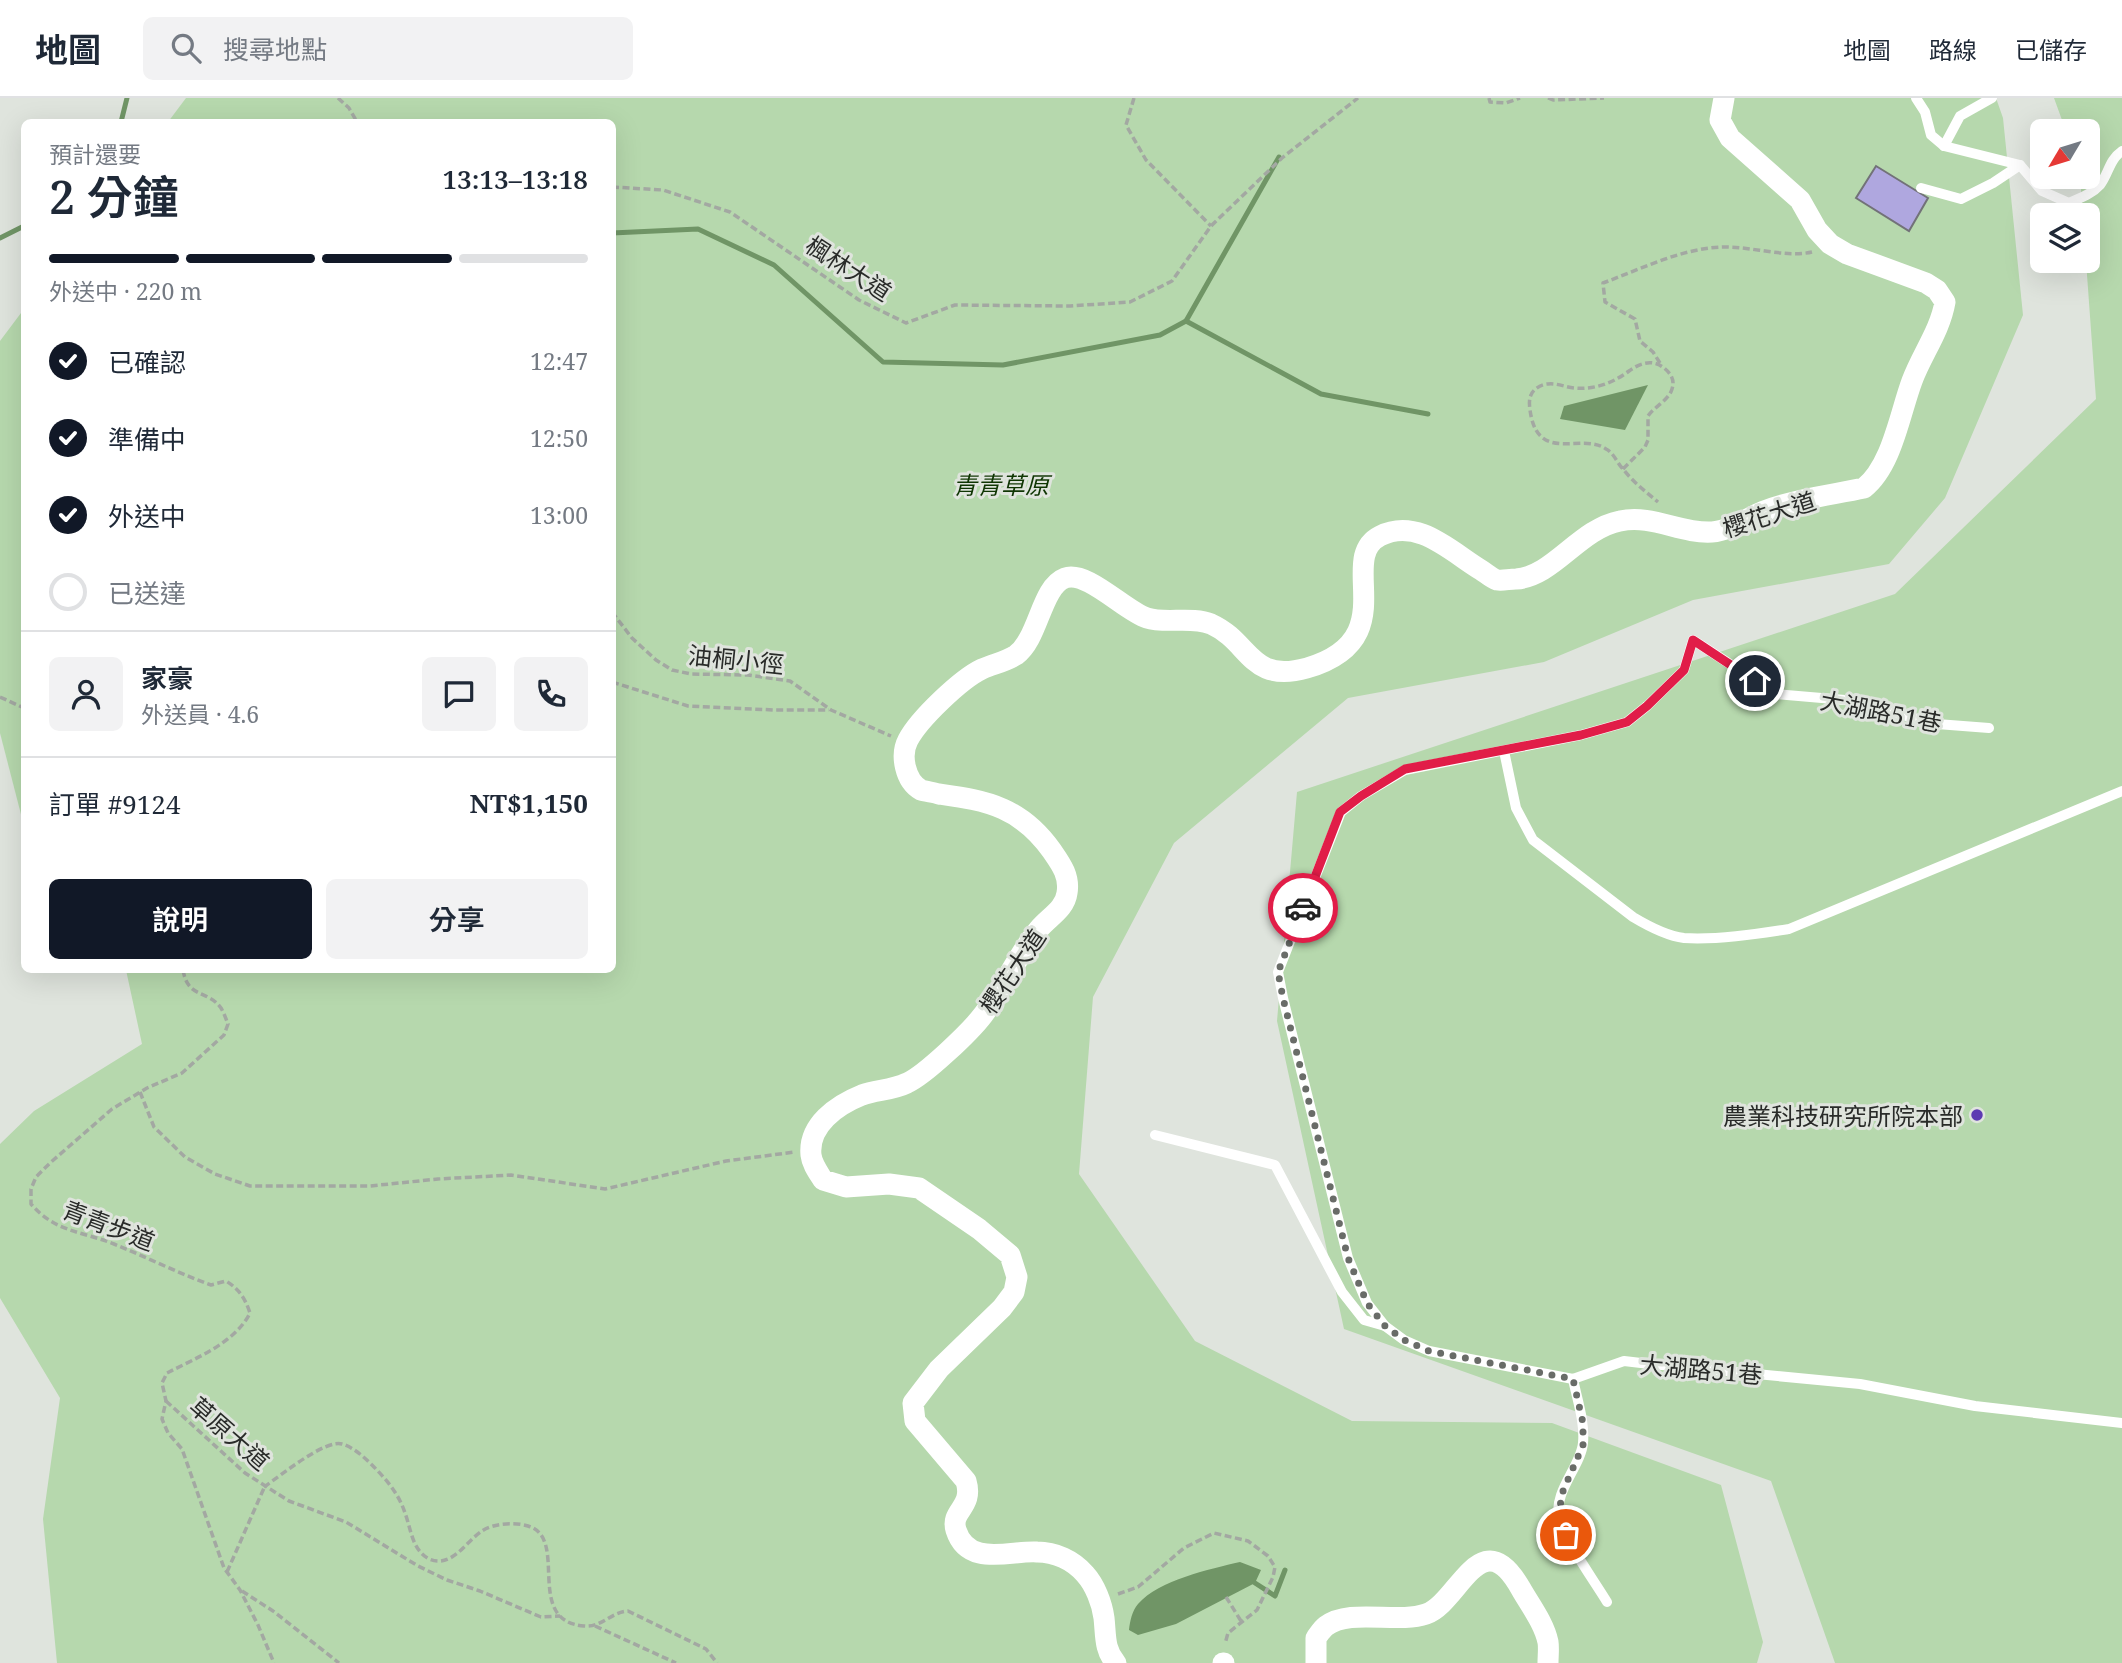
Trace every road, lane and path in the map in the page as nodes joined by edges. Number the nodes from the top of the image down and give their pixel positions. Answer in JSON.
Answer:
{"nodes":[{"id":1,"x":338,"y":98,"type":"edge"},
{"id":2,"x":1134,"y":98,"type":"edge"},
{"id":3,"x":1358,"y":98,"type":"edge"},
{"id":4,"x":1489,"y":98,"type":"edge"},
{"id":5,"x":1520,"y":98,"type":"edge"},
{"id":6,"x":1548,"y":98,"type":"edge"},
{"id":7,"x":1604,"y":98,"type":"edge"},
{"id":8,"x":1724,"y":98,"type":"edge"},
{"id":9,"x":1916,"y":98,"type":"edge"},
{"id":10,"x":1992,"y":98,"type":"edge"},
{"id":11,"x":355,"y":119,"type":"edge"},
{"id":12,"x":1944,"y":146,"type":"junction"},
{"id":13,"x":2122,"y":151,"type":"edge"},
{"id":14,"x":2020,"y":165,"type":"junction"},
{"id":15,"x":616,"y":187,"type":"edge"},
{"id":16,"x":1920,"y":188,"type":"dead end"},
{"id":17,"x":1211,"y":226,"type":"junction"},
{"id":18,"x":1830,"y":244,"type":"junction"},
{"id":19,"x":1661,"y":364,"type":"junction"},
{"id":20,"x":1623,"y":469,"type":"junction"},
{"id":21,"x":1684,"y":528,"type":"junction"},
{"id":22,"x":616,"y":617,"type":"edge"},
{"id":23,"x":616,"y":682,"type":"edge"},
{"id":24,"x":0,"y":697,"type":"edge"},
{"id":25,"x":21,"y":707,"type":"edge"},
{"id":26,"x":831,"y":709,"type":"junction"},
{"id":27,"x":1989,"y":728,"type":"dead end"},
{"id":28,"x":906,"y":743,"type":"junction"},
{"id":29,"x":1504,"y":751,"type":"junction"},
{"id":30,"x":2122,"y":791,"type":"edge"},
{"id":31,"x":183,"y":973,"type":"edge"},
{"id":32,"x":140,"y":1092,"type":"junction"},
{"id":33,"x":1155,"y":1135,"type":"dead end"},
{"id":34,"x":810,"y":1150,"type":"junction"},
{"id":35,"x":1385,"y":1326,"type":"junction"},
{"id":36,"x":1573,"y":1379,"type":"junction"},
{"id":37,"x":166,"y":1401,"type":"junction"},
{"id":38,"x":2122,"y":1423,"type":"edge"},
{"id":39,"x":264,"y":1487,"type":"junction"},
{"id":40,"x":228,"y":1572,"type":"junction"},
{"id":41,"x":240,"y":1590,"type":"junction"},
{"id":42,"x":1226,"y":1597,"type":"dead end"},
{"id":43,"x":1100,"y":1600,"type":"junction"},
{"id":44,"x":1607,"y":1602,"type":"dead end"},
{"id":45,"x":560,"y":1616,"type":"junction"},
{"id":46,"x":1241,"y":1621,"type":"junction"},
{"id":47,"x":595,"y":1626,"type":"junction"},
{"id":48,"x":274,"y":1663,"type":"edge"},
{"id":49,"x":339,"y":1663,"type":"edge"},
{"id":50,"x":677,"y":1663,"type":"edge"},
{"id":51,"x":717,"y":1663,"type":"edge"},
{"id":52,"x":1116,"y":1663,"type":"edge"},
{"id":53,"x":1224,"y":1663,"type":"edge"},
{"id":54,"x":1316,"y":1663,"type":"edge"},
{"id":55,"x":1548,"y":1663,"type":"edge"}],
"edges":[{"from":1,"to":11,"type":"path"},
{"from":2,"to":17,"type":"path"},
{"from":3,"to":17,"type":"path","name":"楓林大道"},
{"from":4,"to":5,"type":"path"},
{"from":6,"to":7,"type":"path"},
{"from":8,"to":18,"type":"street","name":"櫻花大道"},
{"from":9,"to":12,"type":"lane"},
{"from":10,"to":12,"type":"lane"},
{"from":12,"to":14,"type":"lane"},
{"from":13,"to":14,"type":"lane"},
{"from":14,"to":16,"type":"lane"},
{"from":15,"to":17,"type":"path","name":"楓林大道"},
{"from":18,"to":19,"type":"path"},
{"from":18,"to":21,"type":"street","name":"櫻花大道"},
{"from":19,"to":20,"type":"path"},
{"from":19,"to":20,"type":"path"},
{"from":20,"to":21,"type":"path"},
{"from":21,"to":28,"type":"street","name":"櫻花大道"},
{"from":22,"to":26,"type":"path","name":"油桐小徑"},
{"from":23,"to":26,"type":"path"},
{"from":24,"to":25,"type":"path"},
{"from":26,"to":28,"type":"path","name":"油桐小徑"},
{"from":27,"to":29,"type":"lane","name":"大湖路51巷"},
{"from":28,"to":34,"type":"street","name":"櫻花大道"},
{"from":29,"to":30,"type":"lane"},
{"from":29,"to":35,"type":"lane","name":"大湖路51巷"},
{"from":31,"to":32,"type":"path","name":"青青步道"},
{"from":32,"to":34,"type":"path"},
{"from":32,"to":37,"type":"path","name":"青青步道"},
{"from":33,"to":35,"type":"lane"},
{"from":34,"to":43,"type":"street"},
{"from":35,"to":36,"type":"lane","name":"大湖路51巷"},
{"from":36,"to":38,"type":"lane","name":"大湖路51巷"},
{"from":36,"to":44,"type":"lane"},
{"from":37,"to":39,"type":"path","name":"草原大道"},
{"from":37,"to":40,"type":"path","name":"草原大道"},
{"from":39,"to":40,"type":"path"},
{"from":39,"to":45,"type":"path"},
{"from":39,"to":45,"type":"path","name":"草原大道"},
{"from":40,"to":41,"type":"path","name":"草原大道"},
{"from":41,"to":48,"type":"path","name":"草原大道"},
{"from":41,"to":49,"type":"path"},
{"from":42,"to":46,"type":"path"},
{"from":43,"to":46,"type":"path"},
{"from":43,"to":52,"type":"street"},
{"from":45,"to":47,"type":"path"},
{"from":46,"to":53,"type":"path"},
{"from":47,"to":50,"type":"path"},
{"from":47,"to":51,"type":"path"},
{"from":54,"to":55,"type":"street"}]}
